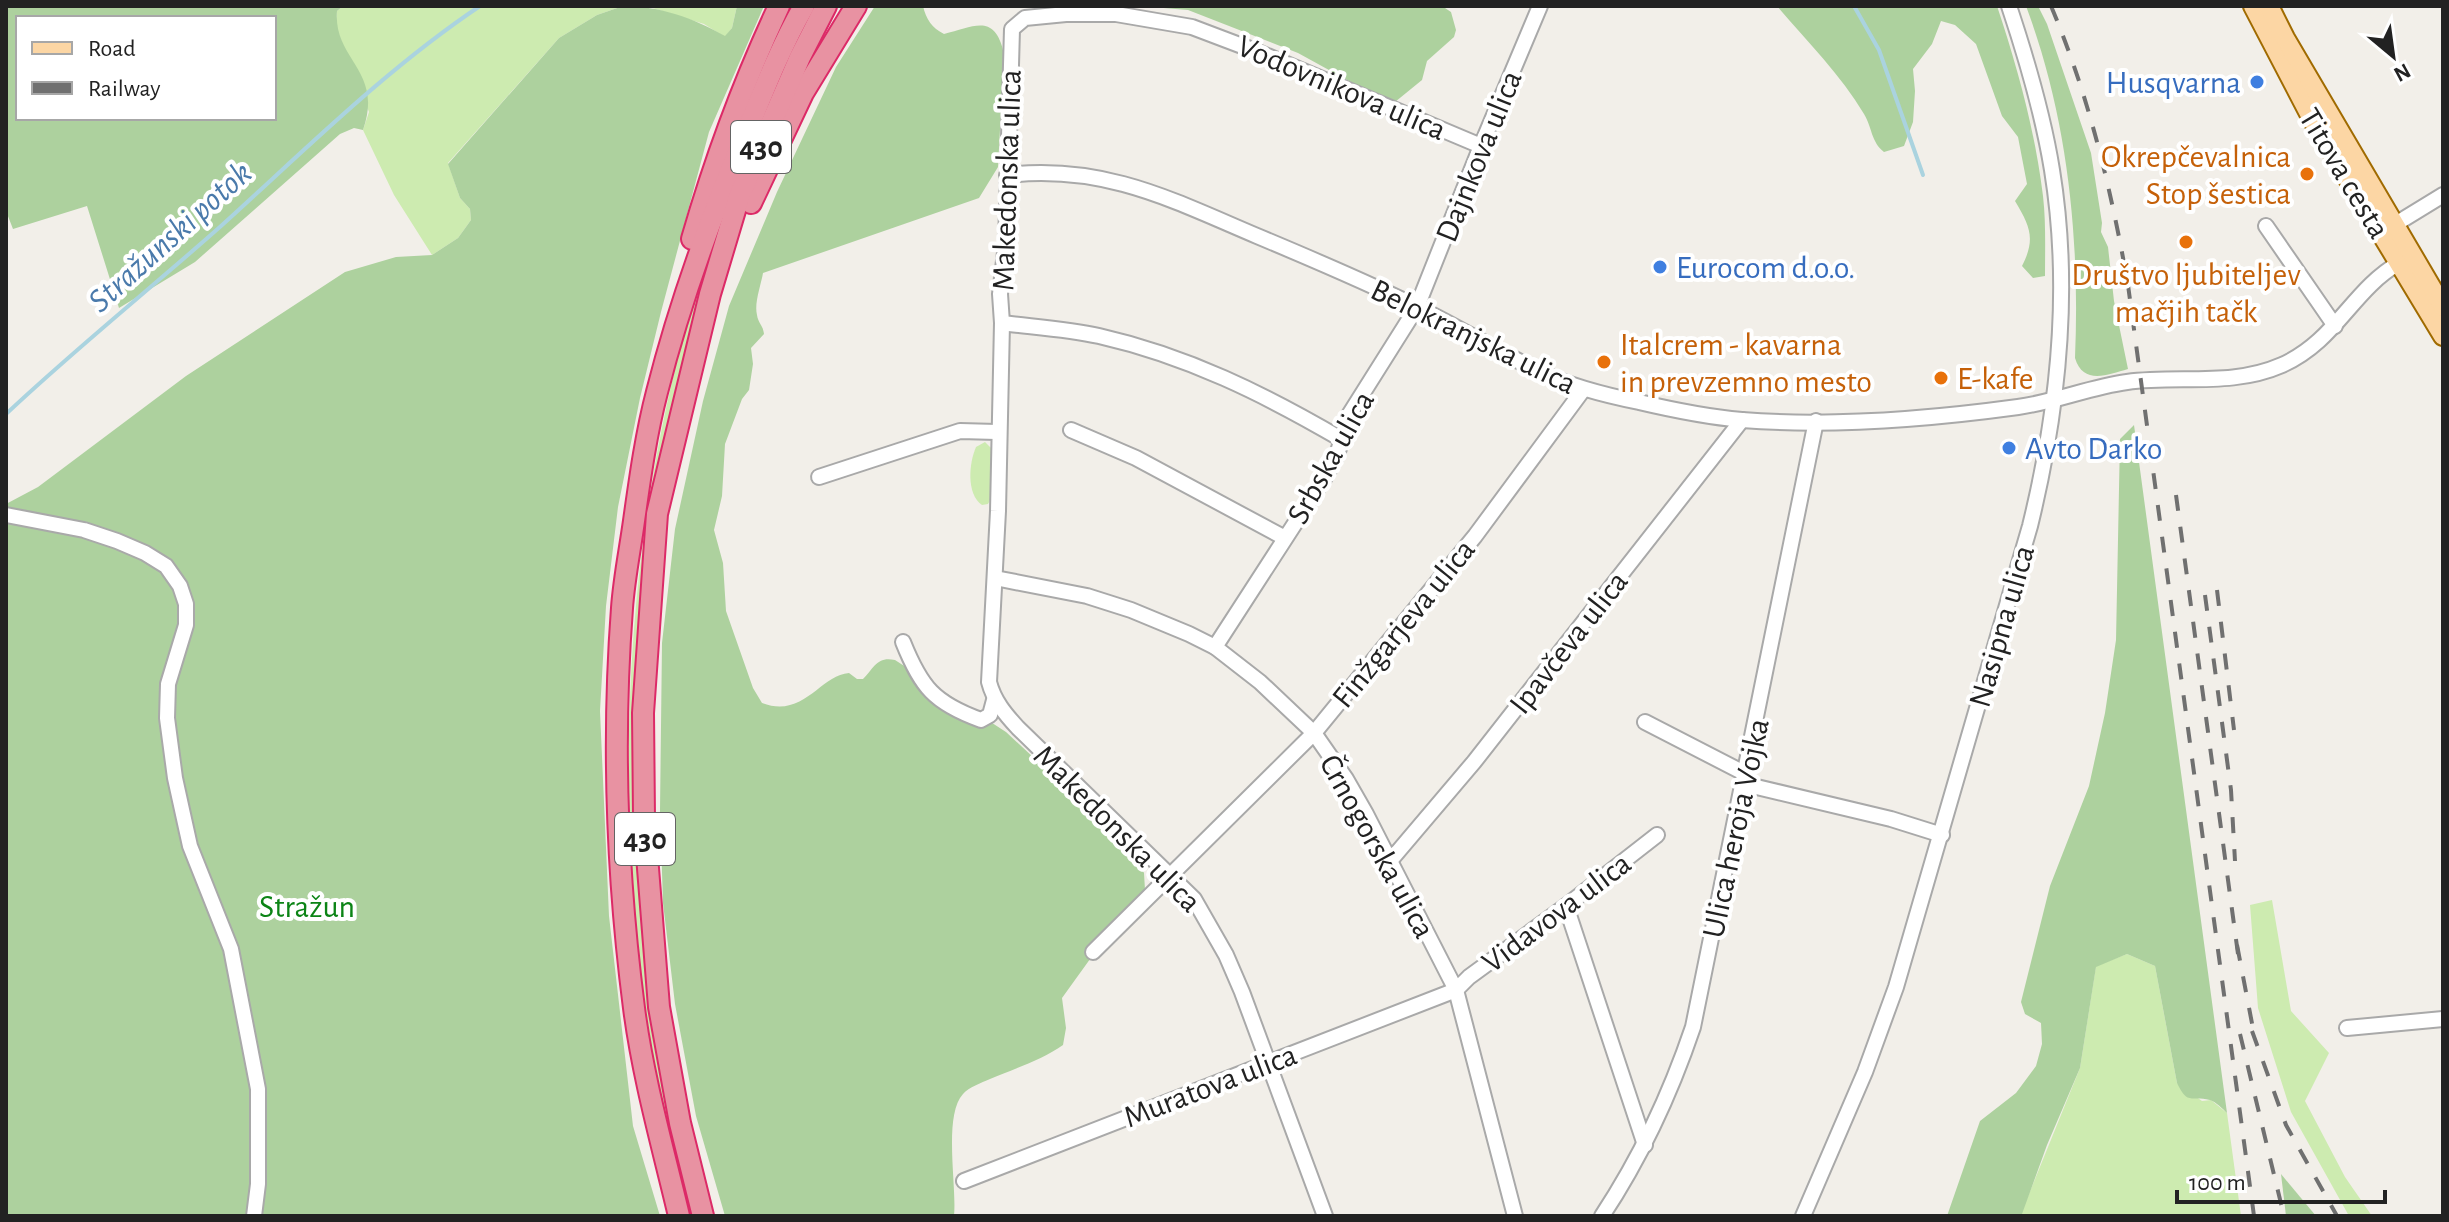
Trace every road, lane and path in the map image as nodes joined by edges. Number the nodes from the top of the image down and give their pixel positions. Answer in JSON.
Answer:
{"nodes":[{"id":1,"x":779,"y":6,"type":"edge"},
{"id":2,"x":804,"y":6,"type":"edge"},
{"id":3,"x":826,"y":6,"type":"edge"},
{"id":4,"x":856,"y":6,"type":"edge"},
{"id":5,"x":1540,"y":6,"type":"edge"},
{"id":6,"x":2009,"y":6,"type":"edge"},
{"id":7,"x":2253,"y":6,"type":"edge"},
{"id":8,"x":2269,"y":6,"type":"edge"},
{"id":9,"x":1015,"y":25,"type":"joint"},
{"id":10,"x":1481,"y":146,"type":"junction"},
{"id":11,"x":1007,"y":175,"type":"junction"},
{"id":12,"x":2443,"y":195,"type":"edge"},
{"id":13,"x":2394,"y":225,"type":"junction"},
{"id":14,"x":2266,"y":226,"type":"dead end"},
{"id":15,"x":2399,"y":263,"type":"junction"},
{"id":16,"x":688,"y":286,"type":"junction"},
{"id":17,"x":710,"y":294,"type":"junction"},
{"id":18,"x":1417,"y":307,"type":"junction"},
{"id":19,"x":2443,"y":307,"type":"edge"},
{"id":20,"x":1002,"y":323,"type":"junction"},
{"id":21,"x":2335,"y":326,"type":"junction"},
{"id":22,"x":2443,"y":336,"type":"edge"},
{"id":23,"x":1583,"y":390,"type":"junction"},
{"id":24,"x":2053,"y":400,"type":"junction"},
{"id":25,"x":1742,"y":420,"type":"junction"},
{"id":26,"x":1816,"y":421,"type":"junction"},
{"id":27,"x":1071,"y":430,"type":"dead end"},
{"id":28,"x":997,"y":432,"type":"junction"},
{"id":29,"x":1341,"y":439,"type":"junction"},
{"id":30,"x":819,"y":477,"type":"dead end"},
{"id":31,"x":6,"y":515,"type":"edge"},
{"id":32,"x":1285,"y":538,"type":"junction"},
{"id":33,"x":995,"y":578,"type":"junction"},
{"id":34,"x":903,"y":642,"type":"dead end"},
{"id":35,"x":1215,"y":647,"type":"junction"},
{"id":36,"x":994,"y":700,"type":"junction"},
{"id":37,"x":1645,"y":722,"type":"dead end"},
{"id":38,"x":1314,"y":733,"type":"junction"},
{"id":39,"x":1745,"y":779,"type":"junction"},
{"id":40,"x":1657,"y":835,"type":"dead end"},
{"id":41,"x":1942,"y":835,"type":"junction"},
{"id":42,"x":1390,"y":861,"type":"junction"},
{"id":43,"x":1173,"y":875,"type":"junction"},
{"id":44,"x":1566,"y":906,"type":"junction"},
{"id":45,"x":1093,"y":952,"type":"dead end"},
{"id":46,"x":1456,"y":990,"type":"junction"},
{"id":47,"x":2443,"y":1019,"type":"edge"},
{"id":48,"x":2347,"y":1028,"type":"dead end"},
{"id":49,"x":1269,"y":1063,"type":"junction"},
{"id":50,"x":1645,"y":1145,"type":"junction"},
{"id":51,"x":964,"y":1181,"type":"dead end"},
{"id":52,"x":254,"y":1216,"type":"edge"},
{"id":53,"x":679,"y":1216,"type":"edge"},
{"id":54,"x":703,"y":1216,"type":"edge"},
{"id":55,"x":1325,"y":1216,"type":"edge"},
{"id":56,"x":1515,"y":1216,"type":"edge"},
{"id":57,"x":1602,"y":1216,"type":"edge"},
{"id":58,"x":1803,"y":1216,"type":"edge"}],
"edges":[{"from":1,"to":16,"type":"highway"},
{"from":2,"to":16,"type":"highway","number":"430"},
{"from":3,"to":17,"type":"highway","number":"430"},
{"from":4,"to":17,"type":"highway"},
{"from":5,"to":10,"type":"street","name":"Dajnkova ulica"},
{"from":6,"to":24,"type":"street","name":"Nasipna ulica"},
{"from":7,"to":15,"type":"main road","name":"Titova cesta"},
{"from":8,"to":13,"type":"main road","name":"Titova cesta"},
{"from":9,"to":10,"type":"street","name":"Vodovnikova ulica"},
{"from":9,"to":11,"type":"street","name":"Makedonska ulica"},
{"from":10,"to":18,"type":"street","name":"Dajnkova ulica"},
{"from":11,"to":18,"type":"street","name":"Belokranjska ulica"},
{"from":11,"to":20,"type":"street","name":"Makedonska ulica"},
{"from":12,"to":13,"type":"street"},
{"from":13,"to":19,"type":"main road","name":"Titova cesta"},
{"from":14,"to":21,"type":"street"},
{"from":15,"to":21,"type":"street"},
{"from":15,"to":22,"type":"main road","name":"Titova cesta"},
{"from":16,"to":53,"type":"highway","number":"430"},
{"from":17,"to":54,"type":"highway","number":"430"},
{"from":18,"to":23,"type":"street","name":"Belokranjska ulica"},
{"from":18,"to":29,"type":"street","name":"Srbska ulica"},
{"from":20,"to":28,"type":"street","name":"Makedonska ulica"},
{"from":20,"to":29,"type":"street"},
{"from":21,"to":24,"type":"street"},
{"from":23,"to":25,"type":"street","name":"Belokranjska ulica"},
{"from":23,"to":38,"type":"street","name":"Finžgarjeva ulica"},
{"from":24,"to":26,"type":"street","name":"Belokranjska ulica"},
{"from":24,"to":41,"type":"street","name":"Nasipna ulica"},
{"from":25,"to":26,"type":"street","name":"Belokranjska ulica"},
{"from":25,"to":42,"type":"street","name":"Ipavčeva ulica"},
{"from":26,"to":39,"type":"street","name":"Ulica heroja Vojka"},
{"from":27,"to":32,"type":"street"},
{"from":28,"to":30,"type":"street"},
{"from":28,"to":33,"type":"street","name":"Makedonska ulica"},
{"from":29,"to":32,"type":"street","name":"Srbska ulica"},
{"from":31,"to":52,"type":"street"},
{"from":32,"to":35,"type":"street","name":"Srbska ulica"},
{"from":33,"to":35,"type":"street","name":"Črnogorska ulica"},
{"from":33,"to":36,"type":"street","name":"Makedonska ulica"},
{"from":34,"to":36,"type":"street"},
{"from":35,"to":38,"type":"street","name":"Črnogorska ulica"},
{"from":36,"to":43,"type":"street","name":"Makedonska ulica"},
{"from":37,"to":39,"type":"street"},
{"from":38,"to":42,"type":"street","name":"Črnogorska ulica"},
{"from":38,"to":43,"type":"street","name":"Finžgarjeva ulica"},
{"from":39,"to":41,"type":"street"},
{"from":39,"to":50,"type":"street","name":"Ulica heroja Vojka"},
{"from":40,"to":44,"type":"street","name":"Vidavova ulica"},
{"from":41,"to":58,"type":"street","name":"Nasipna ulica"},
{"from":42,"to":46,"type":"street","name":"Črnogorska ulica"},
{"from":43,"to":45,"type":"street","name":"Finžgarjeva ulica"},
{"from":43,"to":49,"type":"street","name":"Makedonska ulica"},
{"from":44,"to":46,"type":"street","name":"Vidavova ulica"},
{"from":44,"to":50,"type":"street"},
{"from":46,"to":49,"type":"street","name":"Muratova ulica"},
{"from":46,"to":56,"type":"street","name":"Črnogorska ulica"},
{"from":47,"to":48,"type":"street"},
{"from":49,"to":51,"type":"street","name":"Muratova ulica"},
{"from":49,"to":55,"type":"street","name":"Makedonska ulica"},
{"from":50,"to":57,"type":"street","name":"Ulica heroja Vojka"}]}
